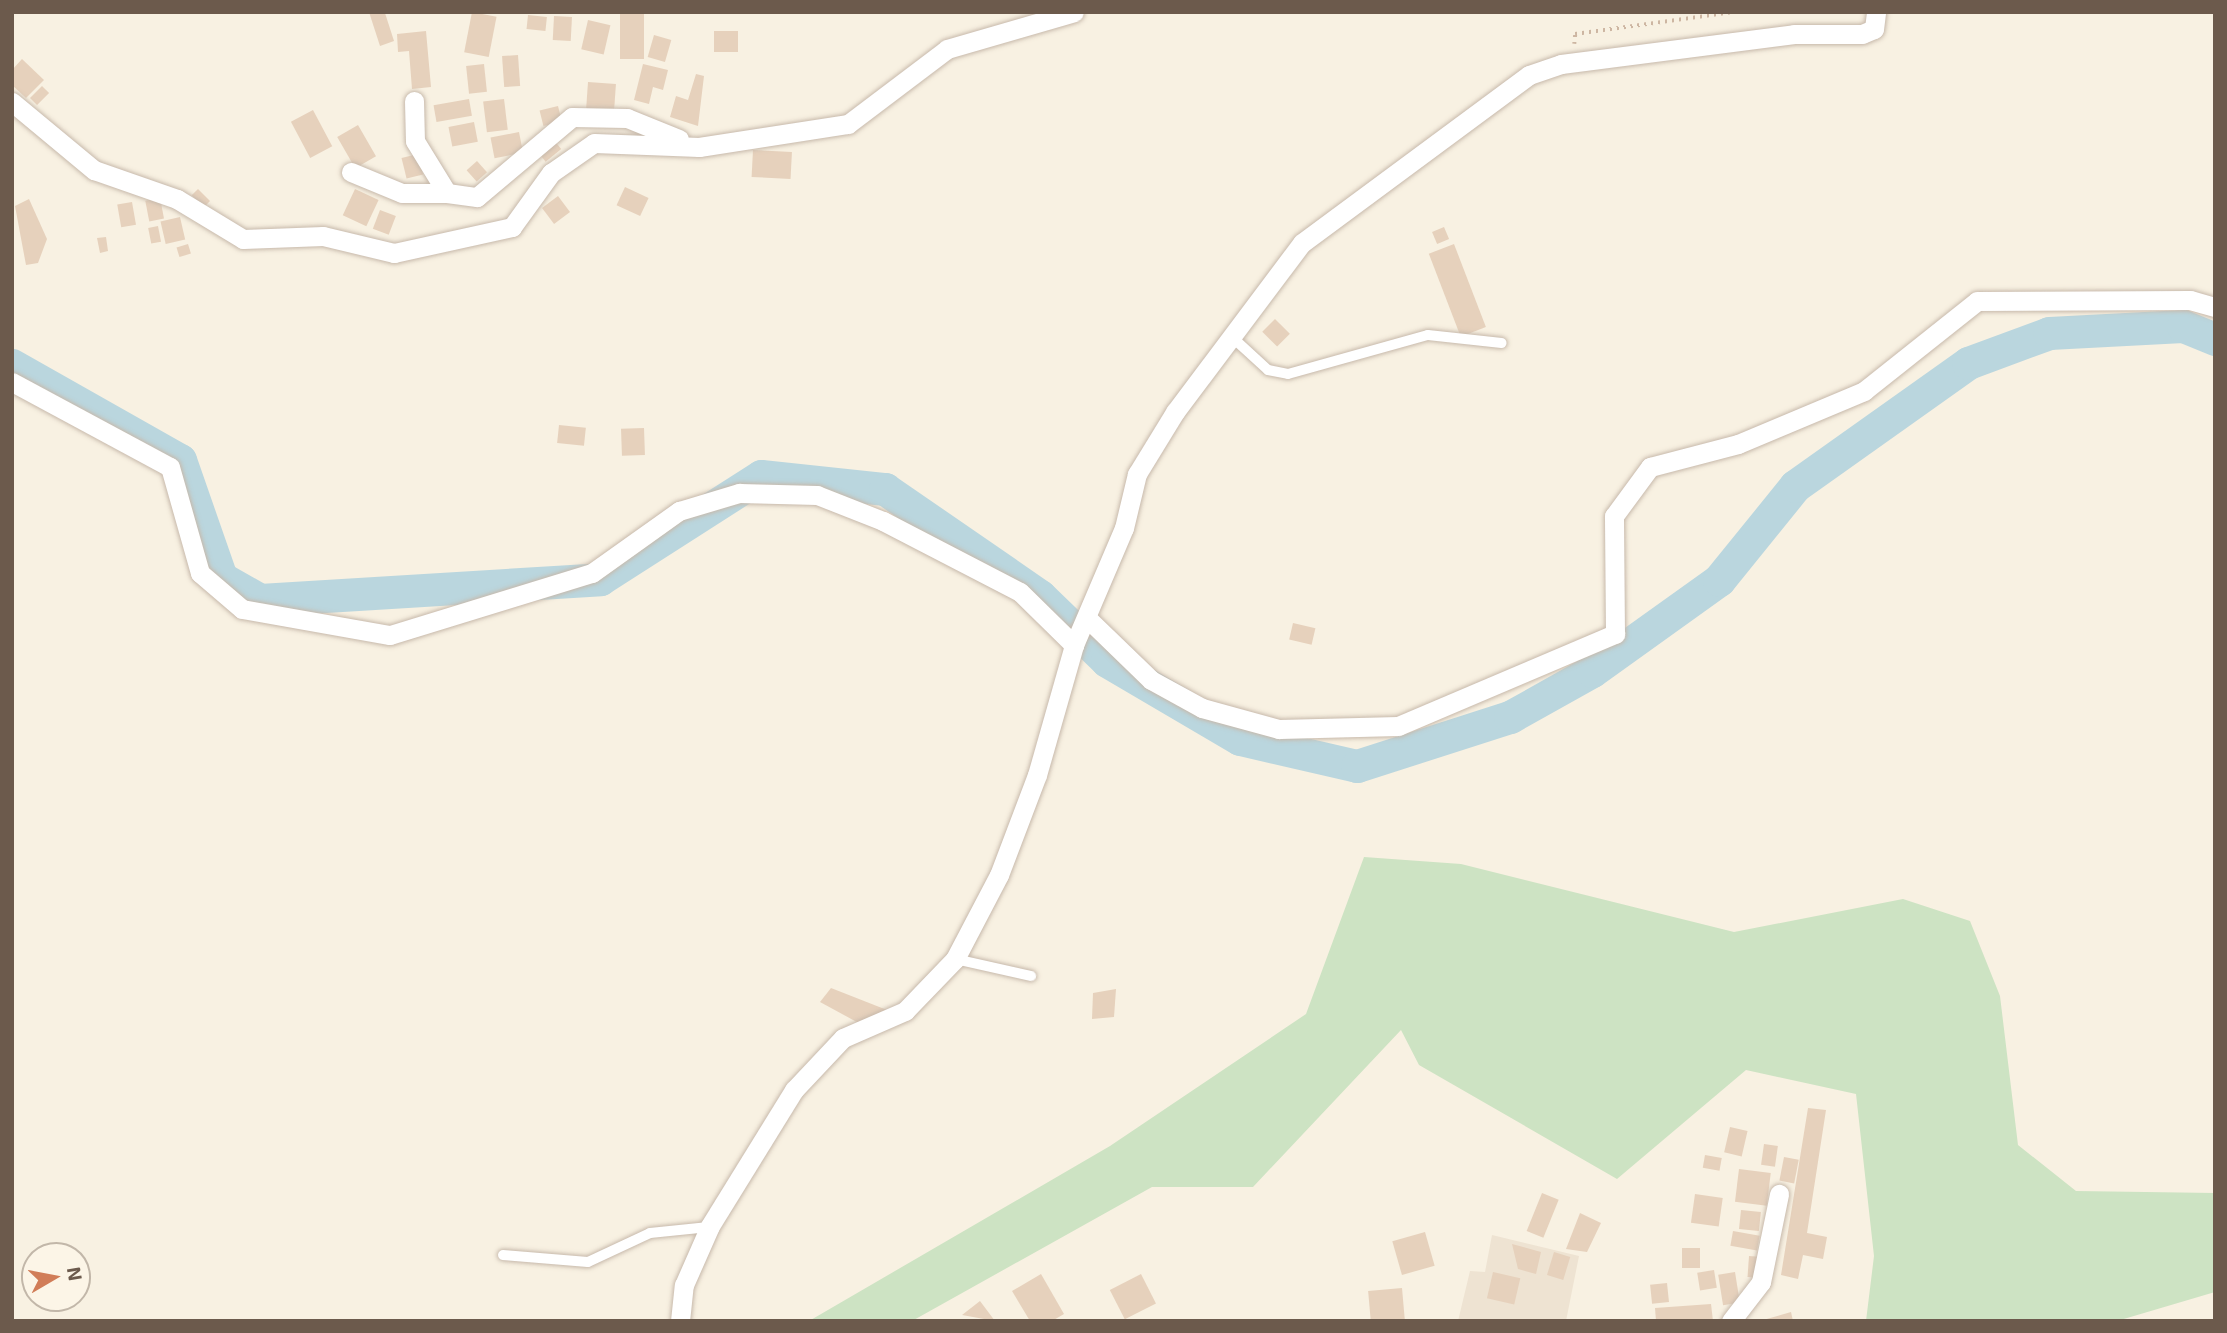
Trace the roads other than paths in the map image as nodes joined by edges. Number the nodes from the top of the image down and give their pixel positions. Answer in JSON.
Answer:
{"nodes":[{"id":1,"x":1073,"y":12,"type":"edge"},
{"id":2,"x":1876,"y":12,"type":"edge"},
{"id":3,"x":414,"y":101,"type":"dead end"},
{"id":4,"x":12,"y":102,"type":"edge"},
{"id":5,"x":699,"y":147,"type":"junction"},
{"id":6,"x":351,"y":172,"type":"dead end"},
{"id":7,"x":447,"y":193,"type":"junction"},
{"id":8,"x":2215,"y":307,"type":"edge"},
{"id":9,"x":1232,"y":337,"type":"junction"},
{"id":10,"x":1502,"y":342,"type":"dead end"},
{"id":11,"x":12,"y":383,"type":"edge"},
{"id":12,"x":1081,"y":632,"type":"junction"},
{"id":13,"x":955,"y":959,"type":"junction"},
{"id":14,"x":1031,"y":976,"type":"dead end"},
{"id":15,"x":1779,"y":1194,"type":"dead end"},
{"id":16,"x":710,"y":1226,"type":"junction"},
{"id":17,"x":503,"y":1255,"type":"dead end"},
{"id":18,"x":680,"y":1321,"type":"edge"},
{"id":19,"x":1731,"y":1321,"type":"edge"}],
"edges":[{"from":1,"to":5,"type":"street"},
{"from":2,"to":9,"type":"street"},
{"from":3,"to":7,"type":"street"},
{"from":4,"to":5,"type":"street"},
{"from":5,"to":7,"type":"street"},
{"from":6,"to":7,"type":"street"},
{"from":8,"to":12,"type":"street"},
{"from":9,"to":10,"type":"lane"},
{"from":9,"to":12,"type":"street"},
{"from":11,"to":12,"type":"street"},
{"from":12,"to":13,"type":"street"},
{"from":13,"to":14,"type":"lane"},
{"from":13,"to":16,"type":"street"},
{"from":15,"to":19,"type":"street"},
{"from":16,"to":17,"type":"lane"},
{"from":16,"to":18,"type":"street"}]}
